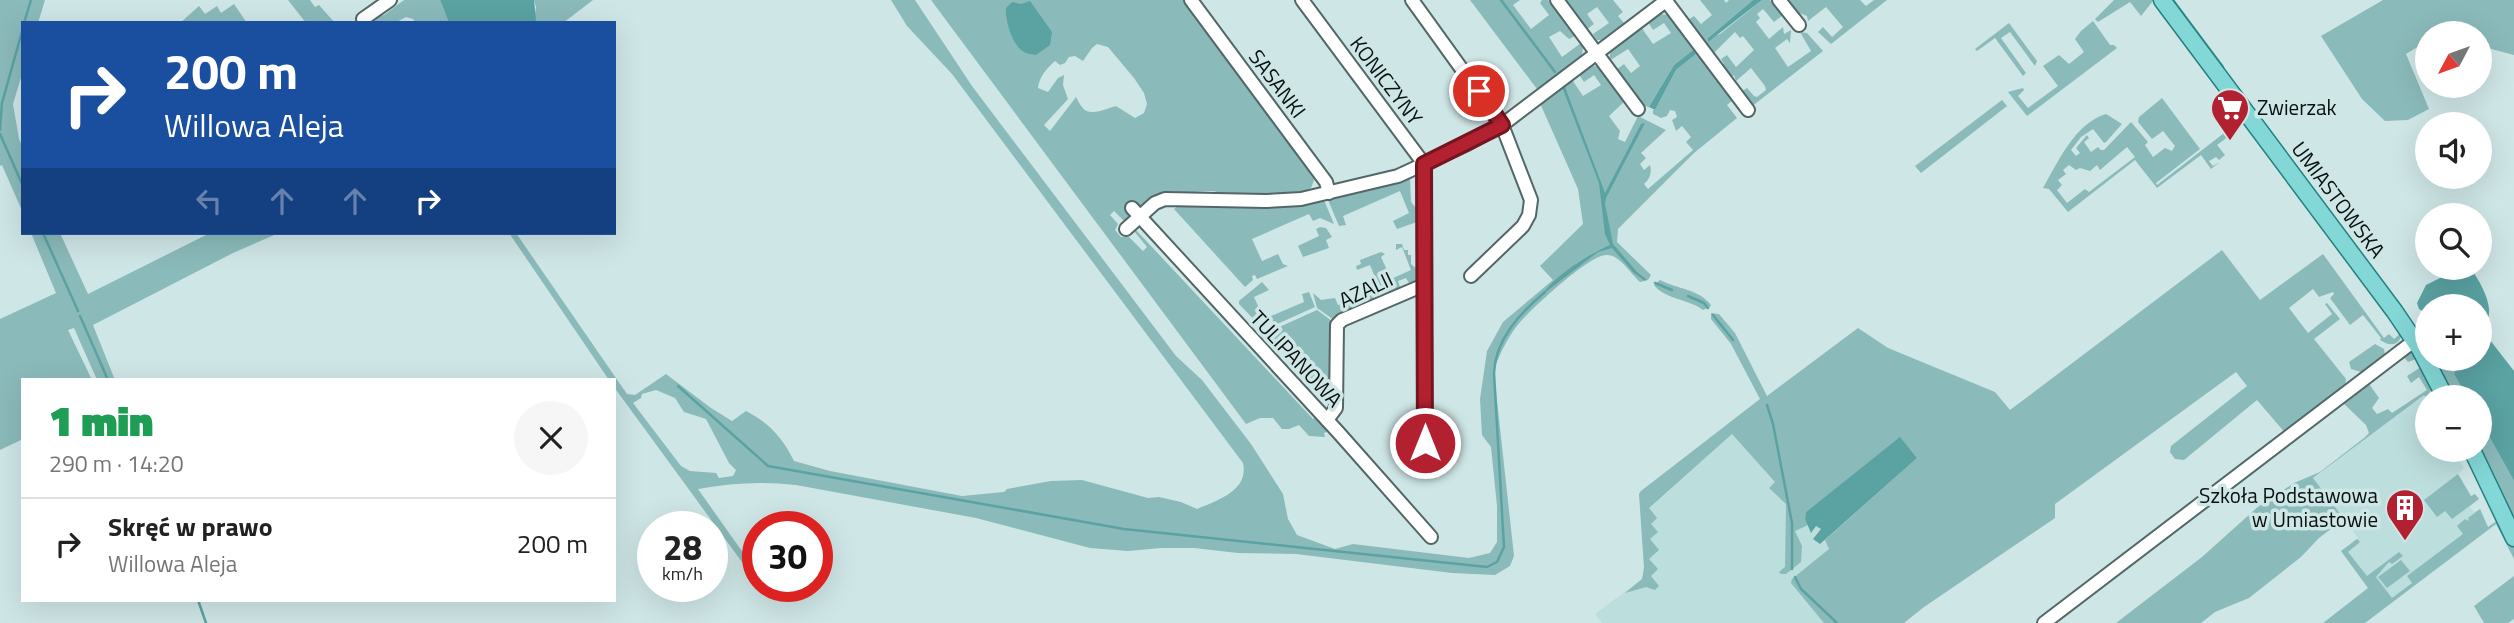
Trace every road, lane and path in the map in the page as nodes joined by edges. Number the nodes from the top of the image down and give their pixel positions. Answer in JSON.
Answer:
{"nodes":[{"id":1,"x":390,"y":0,"type":"edge"},
{"id":2,"x":1191,"y":0,"type":"edge"},
{"id":3,"x":1302,"y":0,"type":"edge"},
{"id":4,"x":1412,"y":0,"type":"edge"},
{"id":5,"x":1557,"y":0,"type":"edge"},
{"id":6,"x":1667,"y":0,"type":"edge"},
{"id":7,"x":1779,"y":0,"type":"edge"},
{"id":8,"x":2162,"y":0,"type":"edge"},
{"id":9,"x":363,"y":19,"type":"dead end"},
{"id":10,"x":1800,"y":25,"type":"dead end"},
{"id":11,"x":1597,"y":52,"type":"junction"},
{"id":12,"x":1638,"y":109,"type":"dead end"},
{"id":13,"x":1748,"y":110,"type":"dead end"},
{"id":14,"x":1502,"y":125,"type":"junction"},
{"id":15,"x":1424,"y":164,"type":"junction"},
{"id":16,"x":1329,"y":193,"type":"junction"},
{"id":17,"x":1136,"y":212,"type":"junction"},
{"id":18,"x":1126,"y":229,"type":"dead end"},
{"id":19,"x":1471,"y":276,"type":"dead end"},
{"id":20,"x":1424,"y":285,"type":"junction"},
{"id":21,"x":2414,"y":341,"type":"junction"},
{"id":22,"x":2438,"y":385,"type":"edge"},
{"id":23,"x":1327,"y":420,"type":"junction"},
{"id":24,"x":1425,"y":443,"type":"dead end"},
{"id":25,"x":2478,"y":462,"type":"edge"},
{"id":26,"x":1431,"y":537,"type":"dead end"},
{"id":27,"x":2514,"y":538,"type":"edge"},
{"id":28,"x":2044,"y":623,"type":"edge"}],
"edges":[{"from":1,"to":9,"type":"street"},
{"from":2,"to":16,"type":"street","name":"SASANKI"},
{"from":3,"to":15,"type":"street","name":"KONICZYNY"},
{"from":4,"to":14,"type":"street"},
{"from":5,"to":11,"type":"street"},
{"from":6,"to":11,"type":"street"},
{"from":6,"to":13,"type":"street"},
{"from":7,"to":10,"type":"street"},
{"from":8,"to":21,"type":"main road","name":"UMIASTOWSKA"},
{"from":11,"to":12,"type":"street"},
{"from":11,"to":14,"type":"street"},
{"from":14,"to":15,"type":"street"},
{"from":14,"to":19,"type":"street"},
{"from":15,"to":16,"type":"street"},
{"from":15,"to":20,"type":"street"},
{"from":16,"to":17,"type":"street"},
{"from":17,"to":18,"type":"street"},
{"from":17,"to":23,"type":"street","name":"TULIPANOWA"},
{"from":20,"to":23,"type":"street","name":"AZALII"},
{"from":20,"to":24,"type":"street"},
{"from":21,"to":22,"type":"main road","name":"UMIASTOWSKA"},
{"from":21,"to":28,"type":"street"},
{"from":23,"to":26,"type":"street","name":"TULIPANOWA"},
{"from":25,"to":27,"type":"main road"}]}
